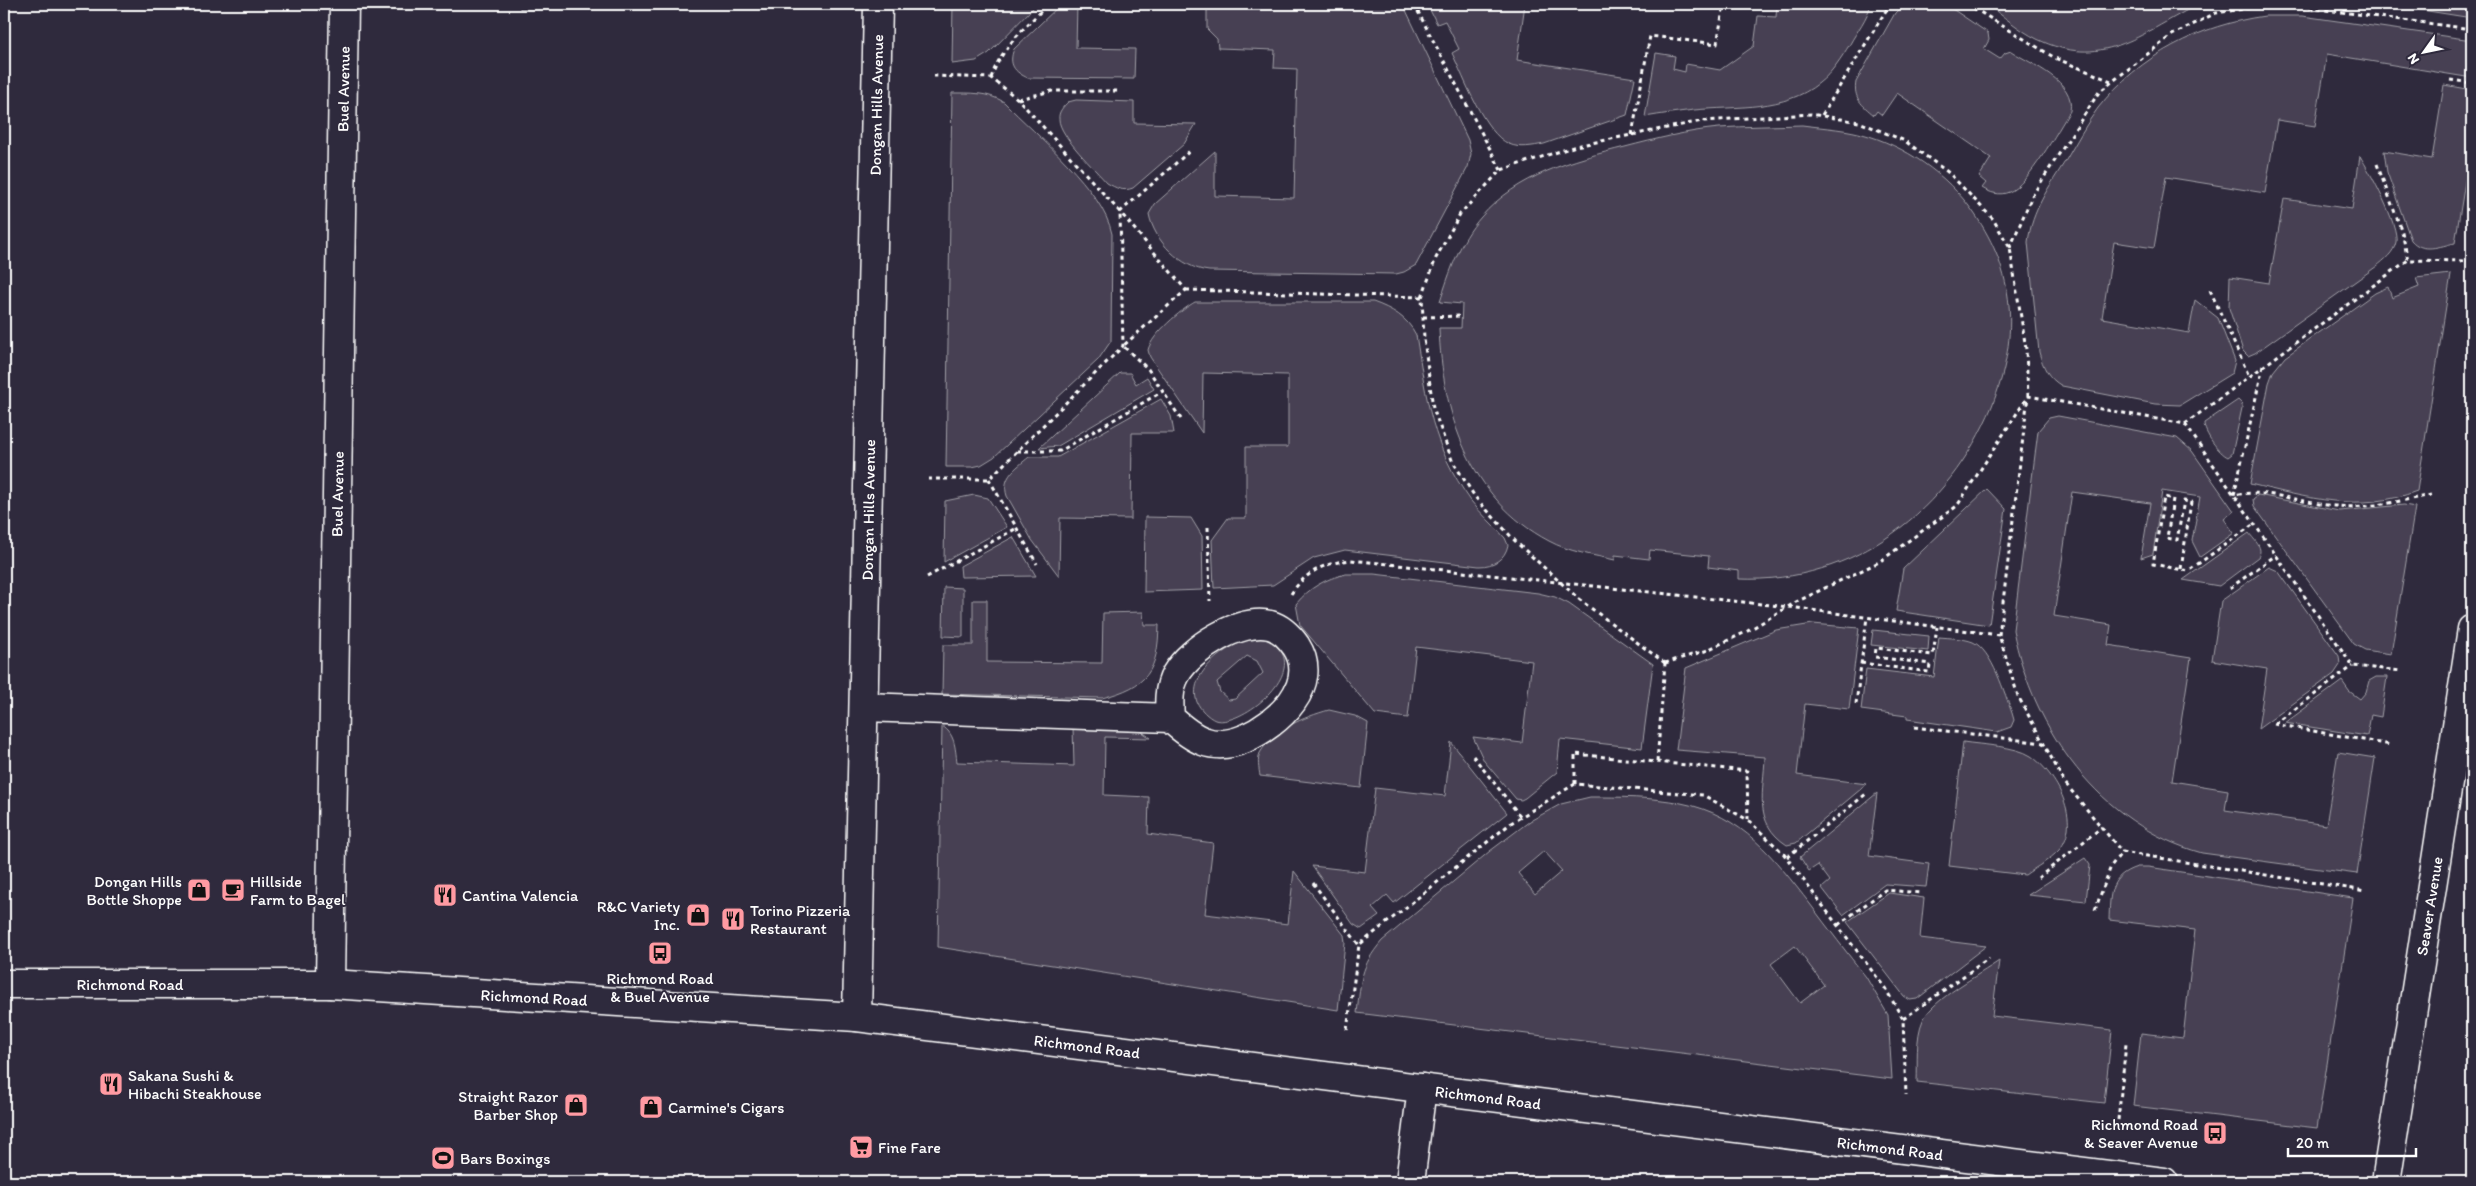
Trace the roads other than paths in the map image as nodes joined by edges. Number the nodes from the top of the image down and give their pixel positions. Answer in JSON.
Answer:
{"nodes":[{"id":1,"x":344,"y":4,"type":"edge"},
{"id":2,"x":878,"y":4,"type":"edge"},
{"id":3,"x":2472,"y":629,"type":"edge"},
{"id":4,"x":864,"y":707,"type":"junction"},
{"id":5,"x":1170,"y":718,"type":"junction"},
{"id":6,"x":4,"y":984,"type":"edge"},
{"id":7,"x":330,"y":984,"type":"junction"},
{"id":8,"x":857,"y":1017,"type":"junction"},
{"id":9,"x":1422,"y":1088,"type":"junction"},
{"id":10,"x":1410,"y":1182,"type":"edge"},
{"id":11,"x":2164,"y":1182,"type":"edge"},
{"id":12,"x":2386,"y":1182,"type":"edge"}],
"edges":[{"from":1,"to":7,"type":"street","name":"Buel Avenue"},
{"from":2,"to":4,"type":"street","name":"Dongan Hills Avenue"},
{"from":3,"to":12,"type":"street","name":"Seaver Avenue"},
{"from":4,"to":5,"type":"street"},
{"from":4,"to":8,"type":"street","name":"Dongan Hills Avenue"},
{"from":5,"to":5,"type":"street"},
{"from":6,"to":7,"type":"street","name":"Richmond Road"},
{"from":7,"to":8,"type":"street","name":"Richmond Road"},
{"from":8,"to":9,"type":"street","name":"Richmond Road"},
{"from":9,"to":10,"type":"street"},
{"from":9,"to":11,"type":"street","name":"Richmond Road"}]}
